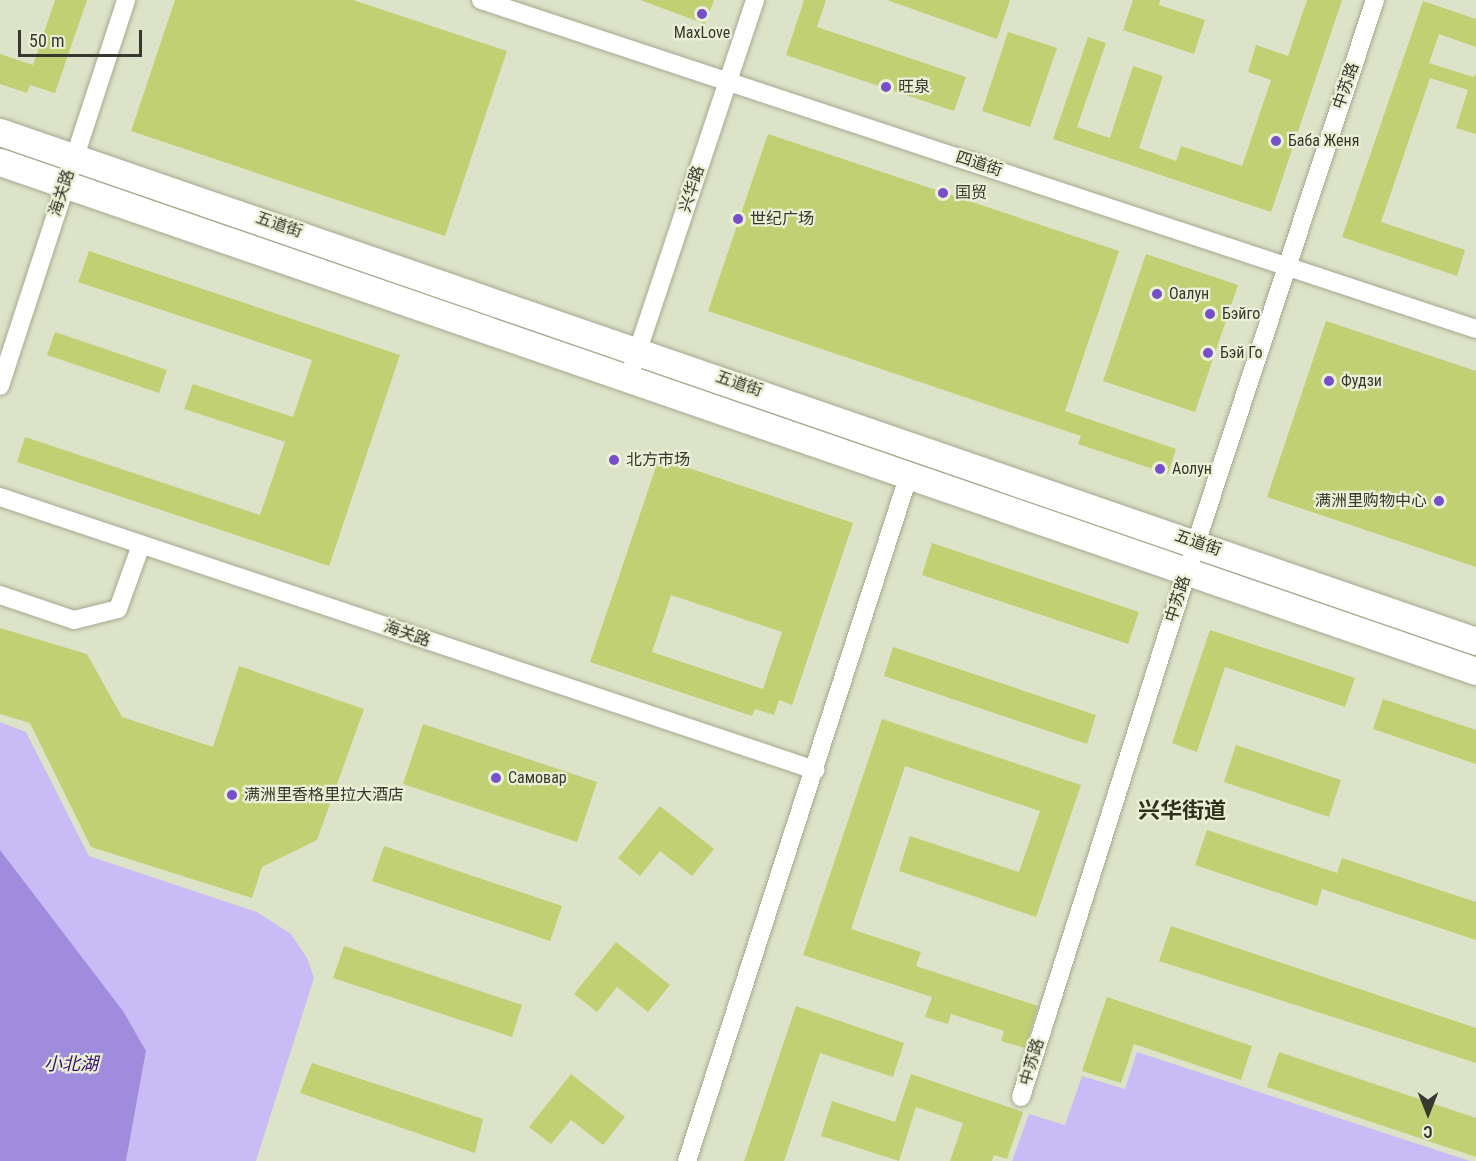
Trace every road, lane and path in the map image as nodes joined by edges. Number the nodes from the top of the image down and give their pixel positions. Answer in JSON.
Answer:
{"nodes":[{"id":1,"x":126,"y":0,"type":"edge"},
{"id":2,"x":481,"y":0,"type":"edge"},
{"id":3,"x":755,"y":0,"type":"edge"},
{"id":4,"x":1375,"y":0,"type":"edge"},
{"id":5,"x":728,"y":81,"type":"junction"},
{"id":6,"x":0,"y":132,"type":"edge"},
{"id":7,"x":74,"y":156,"type":"junction"},
{"id":8,"x":0,"y":162,"type":"edge"},
{"id":9,"x":65,"y":183,"type":"junction"},
{"id":10,"x":1286,"y":266,"type":"junction"},
{"id":11,"x":1476,"y":329,"type":"edge"},
{"id":12,"x":639,"y":349,"type":"junction"},
{"id":13,"x":629,"y":377,"type":"junction"},
{"id":14,"x":0,"y":386,"type":"edge"},
{"id":15,"x":904,"y":490,"type":"dead end"},
{"id":16,"x":0,"y":497,"type":"edge"},
{"id":17,"x":1196,"y":542,"type":"junction"},
{"id":18,"x":141,"y":545,"type":"junction"},
{"id":19,"x":1187,"y":569,"type":"junction"},
{"id":20,"x":0,"y":595,"type":"edge"},
{"id":21,"x":1476,"y":641,"type":"edge"},
{"id":22,"x":1476,"y":671,"type":"edge"},
{"id":23,"x":815,"y":770,"type":"junction"},
{"id":24,"x":1022,"y":1097,"type":"dead end"},
{"id":25,"x":687,"y":1161,"type":"edge"}],
"edges":[{"from":1,"to":7,"type":"street","name":"海关路"},
{"from":2,"to":5,"type":"street","name":"四道街"},
{"from":3,"to":5,"type":"street","name":"兴华路"},
{"from":4,"to":10,"type":"street","name":"中苏路"},
{"from":5,"to":10,"type":"street","name":"四道街"},
{"from":5,"to":12,"type":"street","name":"兴华路"},
{"from":6,"to":7,"type":"highway","name":"五道街"},
{"from":7,"to":9,"type":"street","name":"海关路"},
{"from":7,"to":12,"type":"highway","name":"五道街"},
{"from":8,"to":9,"type":"highway","name":"五道街"},
{"from":9,"to":13,"type":"highway","name":"五道街"},
{"from":9,"to":14,"type":"street","name":"海关路"},
{"from":10,"to":11,"type":"street","name":"四道街"},
{"from":10,"to":17,"type":"street","name":"中苏路"},
{"from":12,"to":13,"type":"street","name":"兴华路"},
{"from":12,"to":17,"type":"highway","name":"五道街"},
{"from":13,"to":19,"type":"highway","name":"五道街"},
{"from":15,"to":23,"type":"street"},
{"from":16,"to":18,"type":"street","name":"海关路"},
{"from":17,"to":19,"type":"street","name":"中苏路"},
{"from":17,"to":21,"type":"highway","name":"五道街"},
{"from":18,"to":20,"type":"street"},
{"from":18,"to":23,"type":"street","name":"海关路"},
{"from":19,"to":22,"type":"highway","name":"五道街"},
{"from":19,"to":24,"type":"street","name":"中苏路"},
{"from":23,"to":25,"type":"street"}]}
